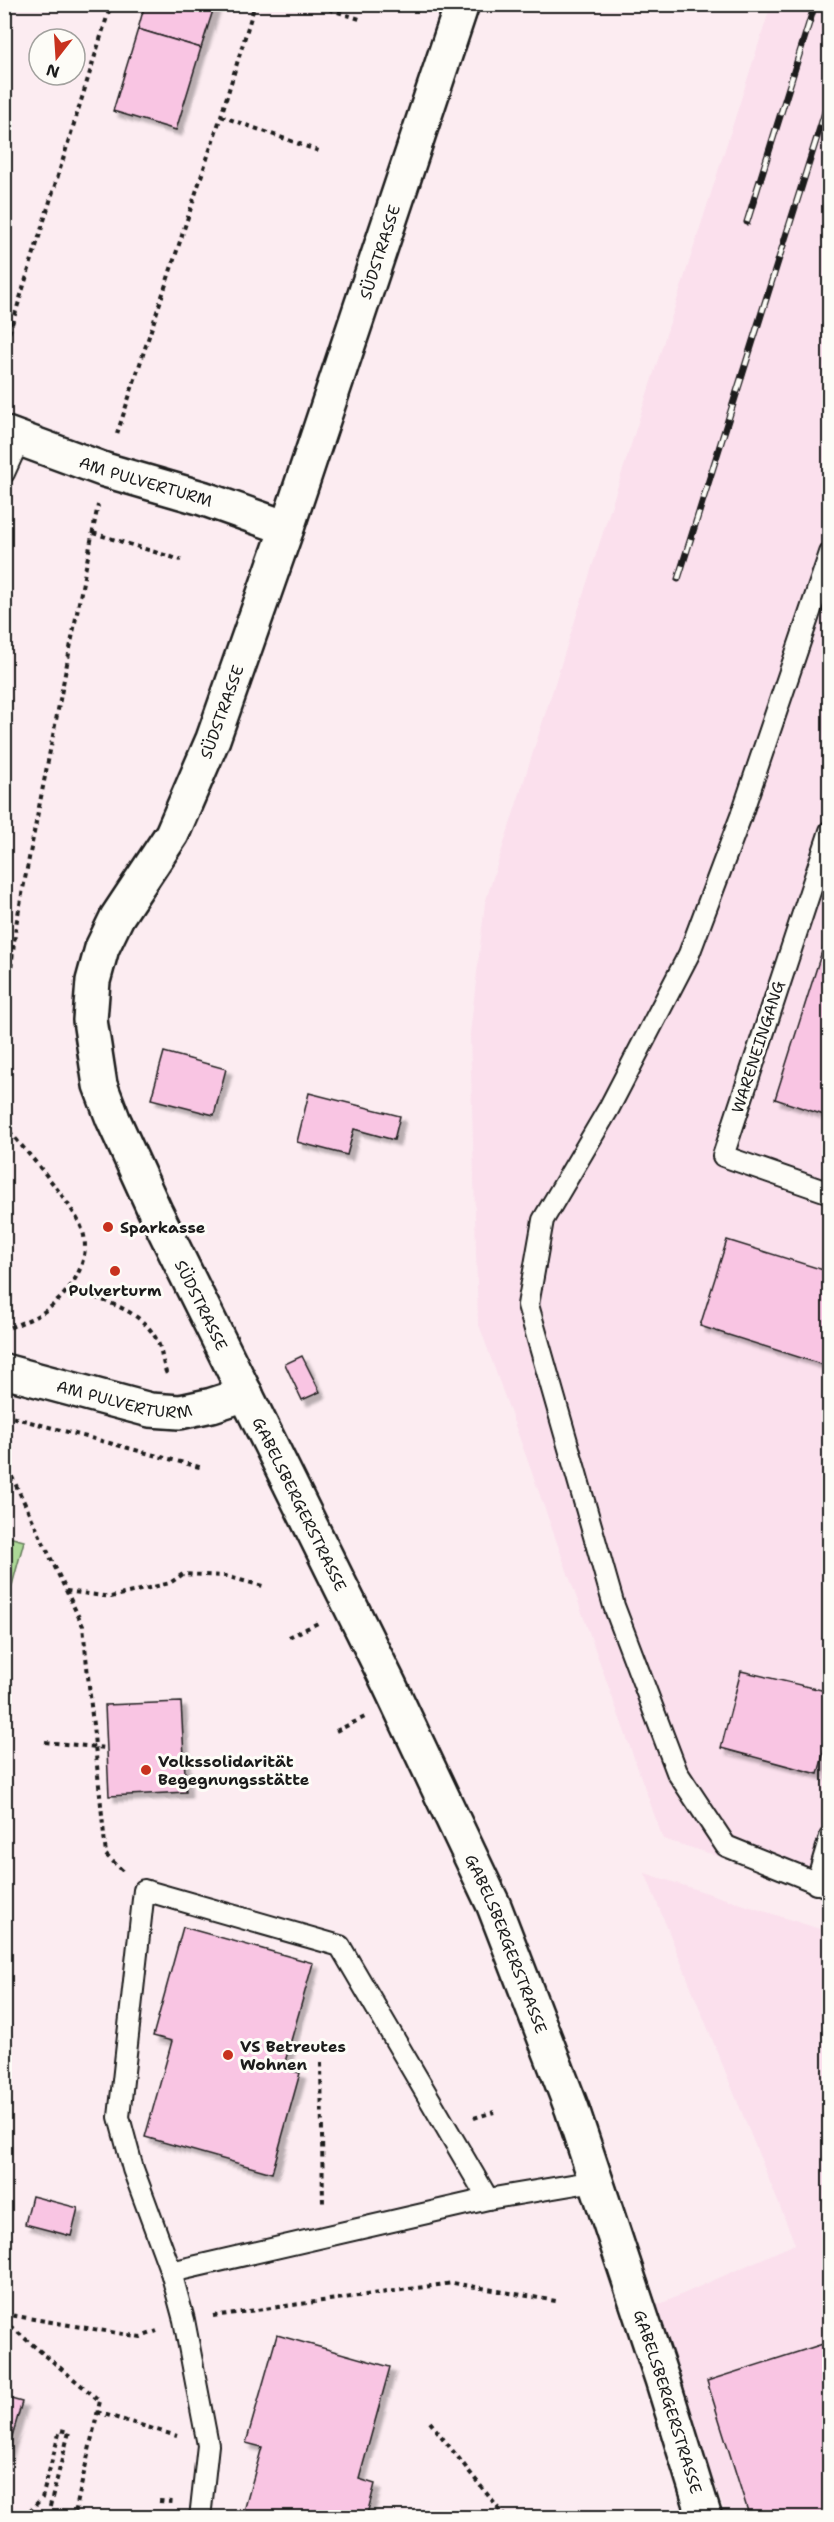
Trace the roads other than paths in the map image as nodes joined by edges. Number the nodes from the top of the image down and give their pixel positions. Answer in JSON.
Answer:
{"nodes":[{"id":1,"x":462,"y":4,"type":"edge"},
{"id":2,"x":12,"y":436,"type":"edge"},
{"id":3,"x":4,"y":473,"type":"edge"},
{"id":4,"x":287,"y":528,"type":"junction"},
{"id":5,"x":830,"y":553,"type":"edge"},
{"id":6,"x":830,"y":831,"type":"edge"},
{"id":7,"x":830,"y":1193,"type":"edge"},
{"id":8,"x":4,"y":1371,"type":"edge"},
{"id":9,"x":246,"y":1394,"type":"junction"},
{"id":10,"x":830,"y":1837,"type":"edge"},
{"id":11,"x":823,"y":1886,"type":"edge"},
{"id":12,"x":596,"y":2181,"type":"junction"},
{"id":13,"x":488,"y":2199,"type":"junction"},
{"id":14,"x":171,"y":2272,"type":"junction"},
{"id":15,"x":200,"y":2517,"type":"edge"},
{"id":16,"x":705,"y":2517,"type":"edge"}],
"edges":[{"from":1,"to":4,"type":"street","name":"SÜDSTRASSE"},
{"from":2,"to":3,"type":"lane"},
{"from":2,"to":4,"type":"street","name":"AM PULVERTURM"},
{"from":4,"to":9,"type":"street","name":"SÜDSTRASSE"},
{"from":5,"to":11,"type":"lane"},
{"from":6,"to":7,"type":"lane","name":"WARENEINGANG"},
{"from":8,"to":9,"type":"street","name":"AM PULVERTURM"},
{"from":9,"to":12,"type":"street","name":"GABELSBERGERSTRASSE"},
{"from":10,"to":11,"type":"lane"},
{"from":12,"to":13,"type":"lane"},
{"from":12,"to":16,"type":"street","name":"GABELSBERGERSTRASSE"},
{"from":13,"to":14,"type":"lane"},
{"from":13,"to":14,"type":"lane"},
{"from":14,"to":15,"type":"lane"}]}
